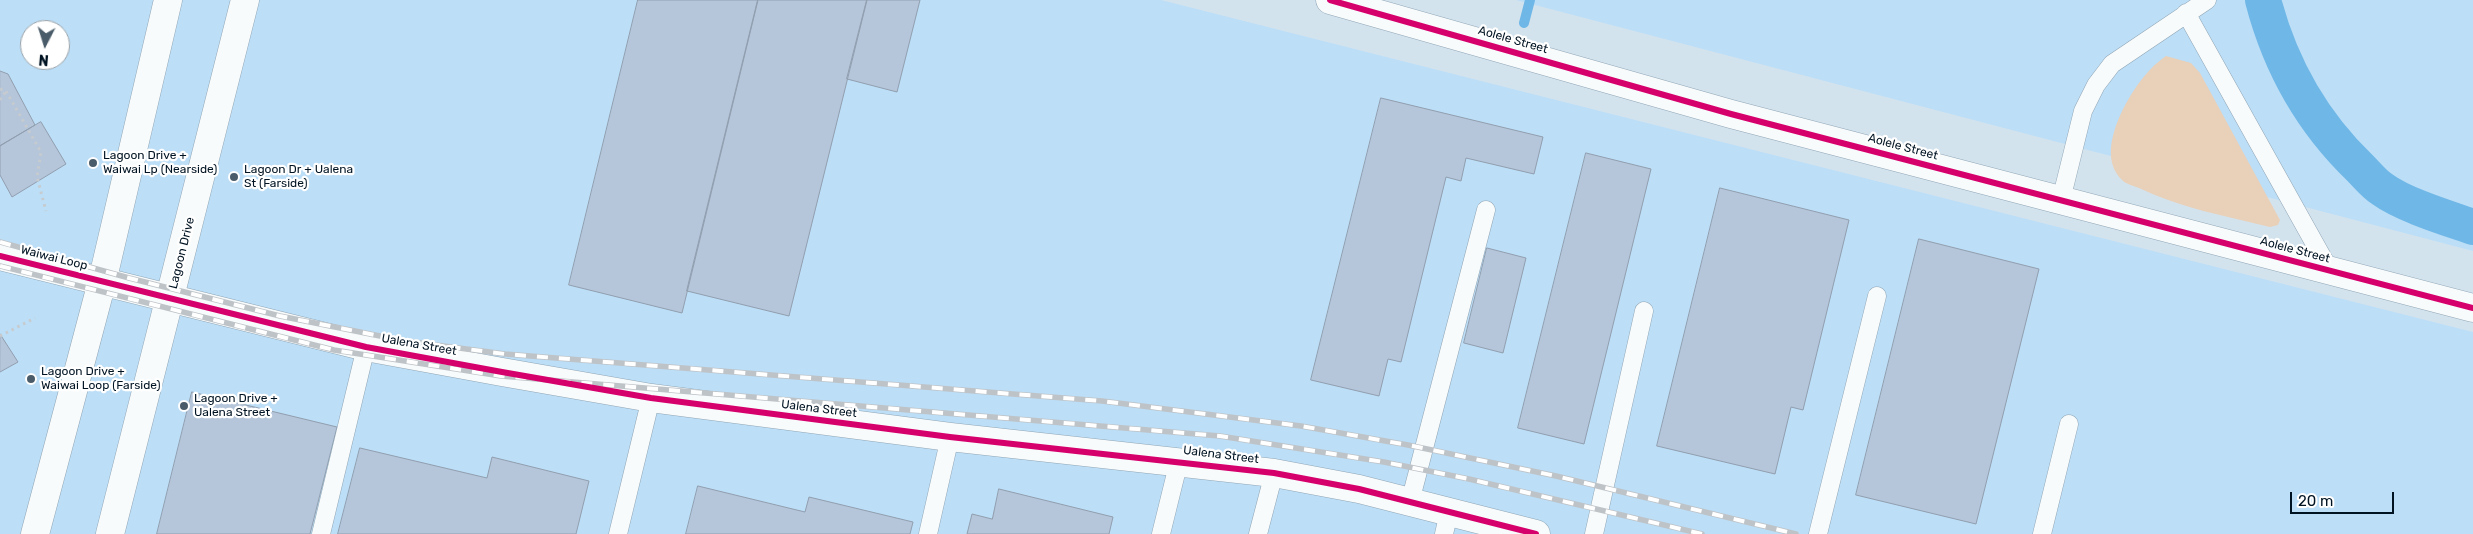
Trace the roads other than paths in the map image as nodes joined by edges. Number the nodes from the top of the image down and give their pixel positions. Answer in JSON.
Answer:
{"nodes":[{"id":1,"x":168,"y":0,"type":"edge"},
{"id":2,"x":245,"y":0,"type":"edge"},
{"id":3,"x":1330,"y":0,"type":"edge"},
{"id":4,"x":2207,"y":0,"type":"edge"},
{"id":5,"x":2186,"y":13,"type":"junction"},
{"id":6,"x":2061,"y":200,"type":"junction"},
{"id":7,"x":1486,"y":210,"type":"dead end"},
{"id":8,"x":0,"y":256,"type":"edge"},
{"id":9,"x":2330,"y":271,"type":"junction"},
{"id":10,"x":102,"y":282,"type":"junction"},
{"id":11,"x":1877,"y":296,"type":"dead end"},
{"id":12,"x":170,"y":300,"type":"junction"},
{"id":13,"x":2473,"y":308,"type":"edge"},
{"id":14,"x":1644,"y":311,"type":"dead end"},
{"id":15,"x":366,"y":346,"type":"junction"},
{"id":16,"x":650,"y":398,"type":"junction"},
{"id":17,"x":2069,"y":424,"type":"dead end"},
{"id":18,"x":950,"y":437,"type":"junction"},
{"id":19,"x":1179,"y":461,"type":"junction"},
{"id":20,"x":1274,"y":473,"type":"junction"},
{"id":21,"x":1410,"y":502,"type":"junction"},
{"id":22,"x":1446,"y":523,"type":"edge"},
{"id":23,"x":35,"y":534,"type":"edge"},
{"id":24,"x":110,"y":534,"type":"edge"},
{"id":25,"x":321,"y":534,"type":"edge"},
{"id":26,"x":618,"y":534,"type":"edge"},
{"id":27,"x":928,"y":534,"type":"edge"},
{"id":28,"x":1161,"y":534,"type":"edge"},
{"id":29,"x":1258,"y":534,"type":"edge"},
{"id":30,"x":1536,"y":534,"type":"edge"},
{"id":31,"x":1594,"y":534,"type":"edge"},
{"id":32,"x":1818,"y":534,"type":"edge"},
{"id":33,"x":2042,"y":534,"type":"edge"}],
"edges":[{"from":1,"to":10,"type":"street"},
{"from":2,"to":12,"type":"street","name":"Lagoon Drive"},
{"from":3,"to":6,"type":"street","name":"Aolele Street"},
{"from":4,"to":5,"type":"lane"},
{"from":5,"to":6,"type":"lane"},
{"from":5,"to":9,"type":"lane"},
{"from":6,"to":9,"type":"street","name":"Aolele Street"},
{"from":7,"to":21,"type":"lane"},
{"from":8,"to":10,"type":"street","name":"Waiwai Loop"},
{"from":9,"to":13,"type":"street","name":"Aolele Street"},
{"from":10,"to":12,"type":"street","name":"Ualena Street"},
{"from":10,"to":23,"type":"street"},
{"from":11,"to":32,"type":"lane"},
{"from":12,"to":15,"type":"street","name":"Ualena Street"},
{"from":12,"to":24,"type":"street","name":"Lagoon Drive"},
{"from":14,"to":31,"type":"lane"},
{"from":15,"to":16,"type":"street","name":"Ualena Street"},
{"from":15,"to":25,"type":"lane"},
{"from":16,"to":18,"type":"street","name":"Ualena Street"},
{"from":16,"to":26,"type":"lane"},
{"from":17,"to":33,"type":"lane"},
{"from":18,"to":19,"type":"street","name":"Ualena Street"},
{"from":18,"to":27,"type":"lane"},
{"from":19,"to":20,"type":"street","name":"Ualena Street"},
{"from":19,"to":28,"type":"lane"},
{"from":20,"to":21,"type":"street","name":"Ualena Street"},
{"from":20,"to":29,"type":"lane"},
{"from":21,"to":22,"type":"street","name":"Ualena Street"},
{"from":22,"to":30,"type":"street","name":"Ualena Street"}]}
